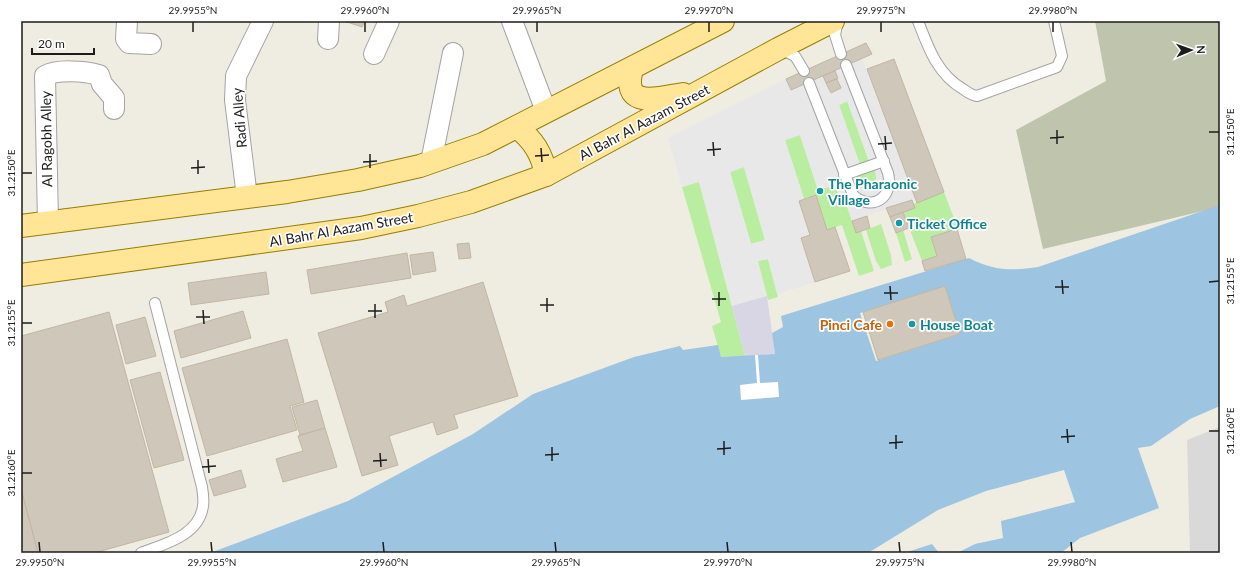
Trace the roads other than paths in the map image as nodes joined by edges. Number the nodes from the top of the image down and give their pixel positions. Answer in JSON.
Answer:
{"nodes":[{"id":1,"x":127,"y":21,"type":"edge"},
{"id":2,"x":263,"y":21,"type":"edge"},
{"id":3,"x":389,"y":21,"type":"edge"},
{"id":4,"x":512,"y":21,"type":"edge"},
{"id":5,"x":723,"y":21,"type":"edge"},
{"id":6,"x":833,"y":21,"type":"edge"},
{"id":7,"x":838,"y":21,"type":"edge"},
{"id":8,"x":918,"y":21,"type":"edge"},
{"id":9,"x":1054,"y":21,"type":"edge"},
{"id":10,"x":151,"y":44,"type":"dead end"},
{"id":11,"x":778,"y":49,"type":"junction"},
{"id":12,"x":453,"y":53,"type":"dead end"},
{"id":13,"x":374,"y":54,"type":"dead end"},
{"id":14,"x":841,"y":54,"type":"dead end"},
{"id":15,"x":846,"y":65,"type":"dead end"},
{"id":16,"x":632,"y":69,"type":"junction"},
{"id":17,"x":804,"y":71,"type":"dead end"},
{"id":18,"x":808,"y":83,"type":"dead end"},
{"id":19,"x":702,"y":91,"type":"junction"},
{"id":20,"x":114,"y":109,"type":"dead end"},
{"id":21,"x":546,"y":111,"type":"junction"},
{"id":22,"x":517,"y":127,"type":"junction"},
{"id":23,"x":884,"y":161,"type":"junction"},
{"id":24,"x":431,"y":162,"type":"junction"},
{"id":25,"x":546,"y":175,"type":"junction"},
{"id":26,"x":844,"y":175,"type":"junction"},
{"id":27,"x":247,"y":197,"type":"junction"},
{"id":28,"x":48,"y":224,"type":"junction"},
{"id":29,"x":21,"y":226,"type":"edge"},
{"id":30,"x":21,"y":275,"type":"edge"},
{"id":31,"x":155,"y":303,"type":"dead end"},
{"id":32,"x":141,"y":553,"type":"edge"}],
"edges":[{"from":1,"to":10,"type":"street"},
{"from":2,"to":27,"type":"street","name":"Radi Alley"},
{"from":3,"to":13,"type":"street"},
{"from":4,"to":21,"type":"street"},
{"from":5,"to":16,"type":"main road"},
{"from":6,"to":11,"type":"main road","name":"Al Bahr Al Aazam Street"},
{"from":7,"to":14,"type":"lane"},
{"from":8,"to":9,"type":"lane"},
{"from":11,"to":17,"type":"lane"},
{"from":11,"to":19,"type":"main road","name":"Al Bahr Al Aazam Street"},
{"from":12,"to":24,"type":"street"},
{"from":15,"to":23,"type":"lane"},
{"from":16,"to":19,"type":"main road"},
{"from":16,"to":21,"type":"main road"},
{"from":18,"to":26,"type":"lane"},
{"from":19,"to":25,"type":"main road","name":"Al Bahr Al Aazam Street"},
{"from":20,"to":28,"type":"street","name":"Al Ragobh Alley"},
{"from":21,"to":22,"type":"main road"},
{"from":22,"to":24,"type":"main road"},
{"from":22,"to":25,"type":"main road"},
{"from":23,"to":26,"type":"lane"},
{"from":23,"to":26,"type":"lane"},
{"from":24,"to":27,"type":"main road"},
{"from":25,"to":30,"type":"main road","name":"Al Bahr Al Aazam Street"},
{"from":27,"to":28,"type":"main road"},
{"from":28,"to":29,"type":"main road"},
{"from":31,"to":32,"type":"lane"}]}
